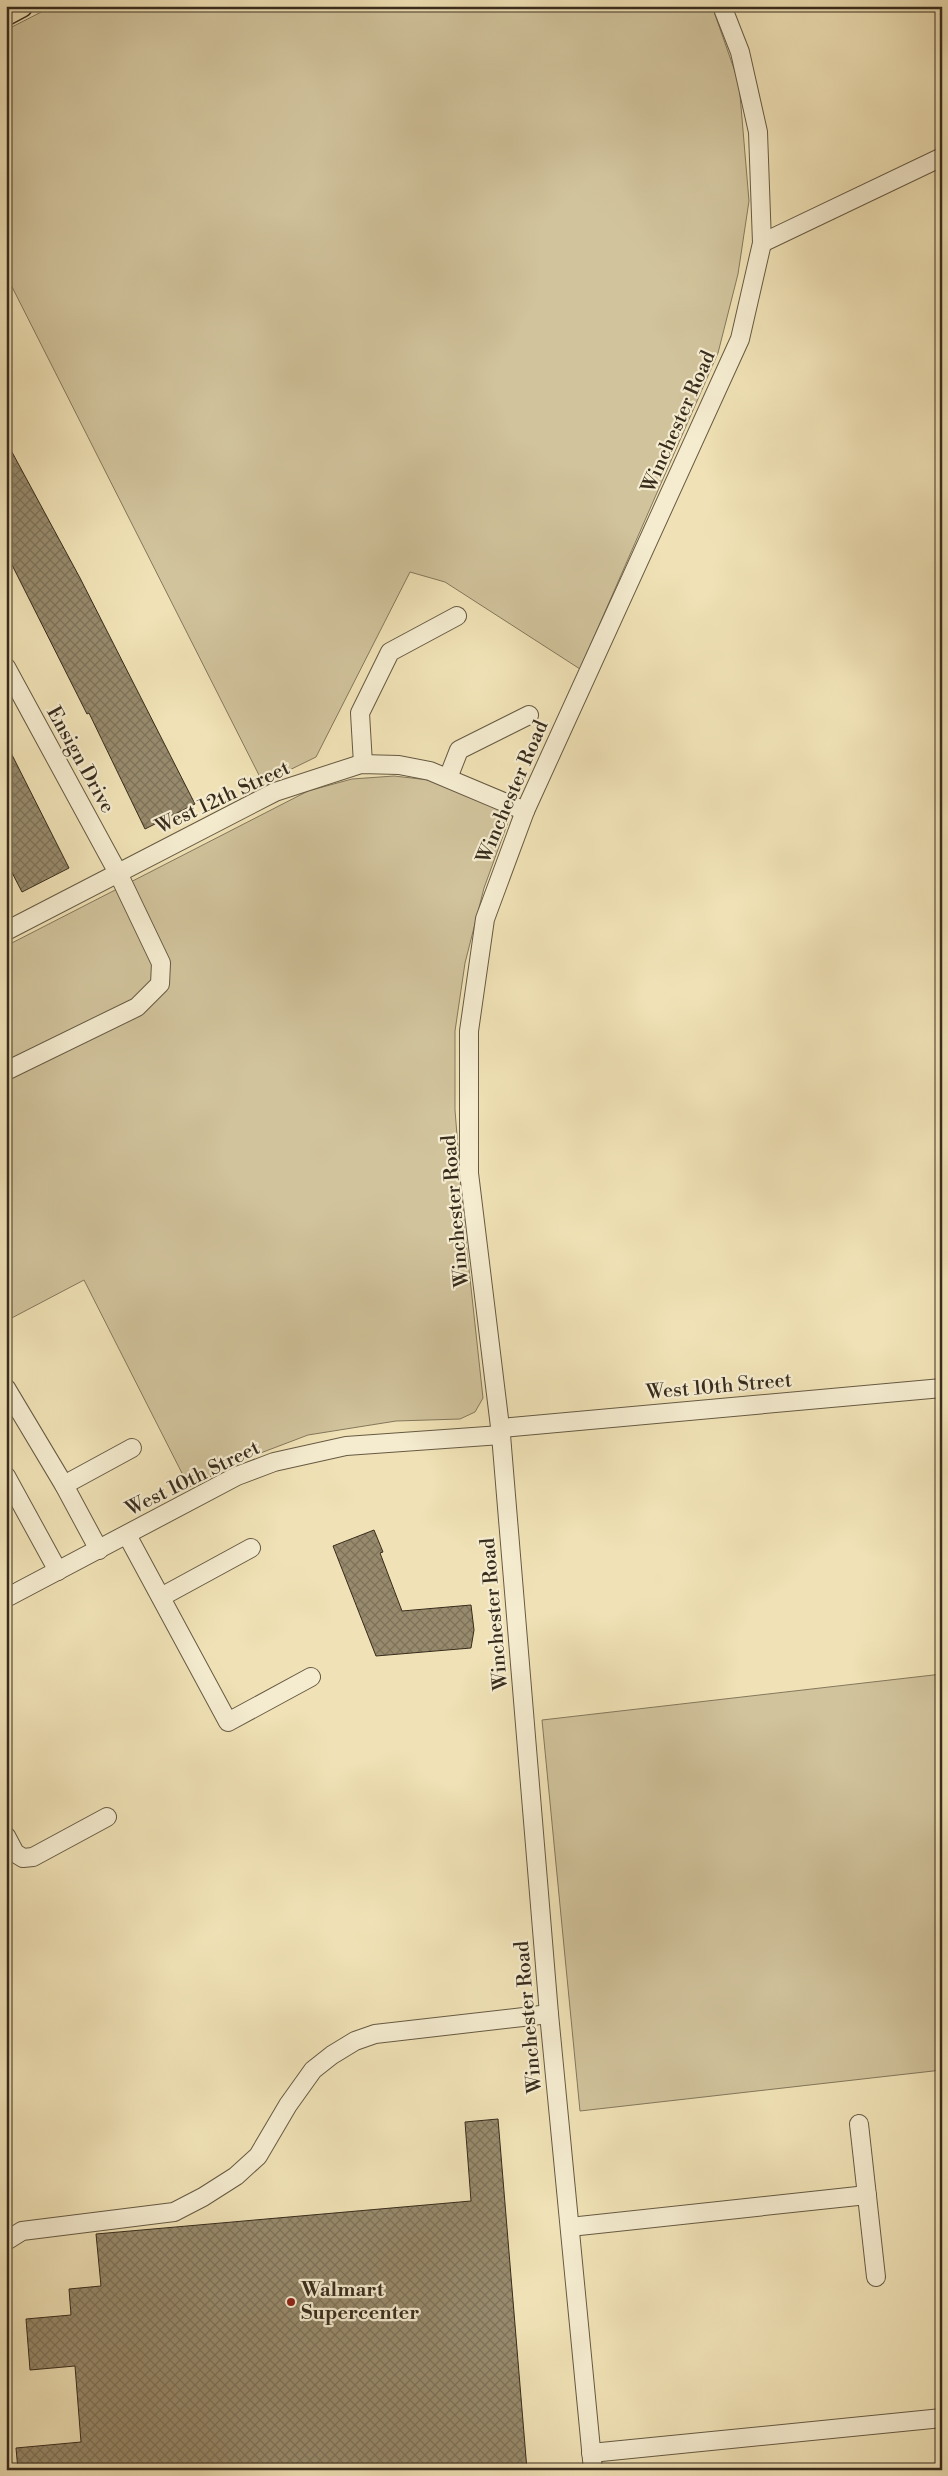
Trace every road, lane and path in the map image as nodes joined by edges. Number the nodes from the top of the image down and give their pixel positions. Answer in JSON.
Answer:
{"nodes":[{"id":1,"x":21,"y":6,"type":"edge"},
{"id":2,"x":722,"y":6,"type":"edge"},
{"id":3,"x":6,"y":14,"type":"edge"},
{"id":4,"x":942,"y":157,"type":"edge"},
{"id":5,"x":762,"y":243,"type":"junction"},
{"id":6,"x":457,"y":616,"type":"dead end"},
{"id":7,"x":6,"y":667,"type":"edge"},
{"id":8,"x":529,"y":716,"type":"dead end"},
{"id":9,"x":363,"y":764,"type":"junction"},
{"id":10,"x":448,"y":778,"type":"junction"},
{"id":11,"x":525,"y":811,"type":"junction"},
{"id":12,"x":118,"y":873,"type":"junction"},
{"id":13,"x":6,"y":931,"type":"edge"},
{"id":14,"x":6,"y":1071,"type":"edge"},
{"id":15,"x":6,"y":1388,"type":"edge"},
{"id":16,"x":942,"y":1388,"type":"edge"},
{"id":17,"x":501,"y":1432,"type":"junction"},
{"id":18,"x":132,"y":1448,"type":"dead end"},
{"id":19,"x":6,"y":1476,"type":"edge"},
{"id":20,"x":64,"y":1485,"type":"junction"},
{"id":21,"x":127,"y":1535,"type":"junction"},
{"id":22,"x":251,"y":1548,"type":"dead end"},
{"id":23,"x":99,"y":1550,"type":"junction"},
{"id":24,"x":58,"y":1571,"type":"junction"},
{"id":25,"x":6,"y":1598,"type":"edge"},
{"id":26,"x":161,"y":1598,"type":"junction"},
{"id":27,"x":311,"y":1677,"type":"dead end"},
{"id":28,"x":106,"y":1817,"type":"dead end"},
{"id":29,"x":6,"y":1836,"type":"edge"},
{"id":30,"x":549,"y":2014,"type":"junction"},
{"id":31,"x":859,"y":2124,"type":"dead end"},
{"id":32,"x":867,"y":2195,"type":"junction"},
{"id":33,"x":570,"y":2227,"type":"junction"},
{"id":34,"x":6,"y":2241,"type":"edge"},
{"id":35,"x":876,"y":2277,"type":"dead end"},
{"id":36,"x":942,"y":2418,"type":"edge"},
{"id":37,"x":592,"y":2461,"type":"edge"}],
"edges":[{"from":1,"to":3,"type":"main road"},
{"from":2,"to":5,"type":"street","name":"Winchester Road"},
{"from":4,"to":5,"type":"street"},
{"from":5,"to":11,"type":"street","name":"Winchester Road"},
{"from":6,"to":9,"type":"street"},
{"from":7,"to":12,"type":"street","name":"Ensign Drive"},
{"from":8,"to":10,"type":"street"},
{"from":9,"to":10,"type":"street","name":"West 12th Street"},
{"from":9,"to":12,"type":"street","name":"West 12th Street"},
{"from":10,"to":11,"type":"street","name":"West 12th Street"},
{"from":11,"to":17,"type":"street","name":"Winchester Road"},
{"from":12,"to":13,"type":"street","name":"West 12th Street"},
{"from":12,"to":14,"type":"street","name":"Ensign Drive"},
{"from":15,"to":20,"type":"street"},
{"from":16,"to":17,"type":"street","name":"West 10th Street"},
{"from":17,"to":21,"type":"street","name":"West 10th Street"},
{"from":17,"to":30,"type":"street","name":"Winchester Road"},
{"from":18,"to":20,"type":"street"},
{"from":19,"to":24,"type":"street"},
{"from":20,"to":23,"type":"street"},
{"from":21,"to":23,"type":"street","name":"West 10th Street"},
{"from":21,"to":26,"type":"street"},
{"from":22,"to":26,"type":"street"},
{"from":23,"to":24,"type":"street","name":"West 10th Street"},
{"from":24,"to":25,"type":"street","name":"West 10th Street"},
{"from":26,"to":27,"type":"street"},
{"from":28,"to":29,"type":"street"},
{"from":30,"to":33,"type":"street","name":"Winchester Road"},
{"from":30,"to":34,"type":"street"},
{"from":31,"to":32,"type":"street"},
{"from":32,"to":33,"type":"street"},
{"from":32,"to":35,"type":"street"},
{"from":33,"to":37,"type":"street","name":"Winchester Road"},
{"from":36,"to":37,"type":"street"}]}
